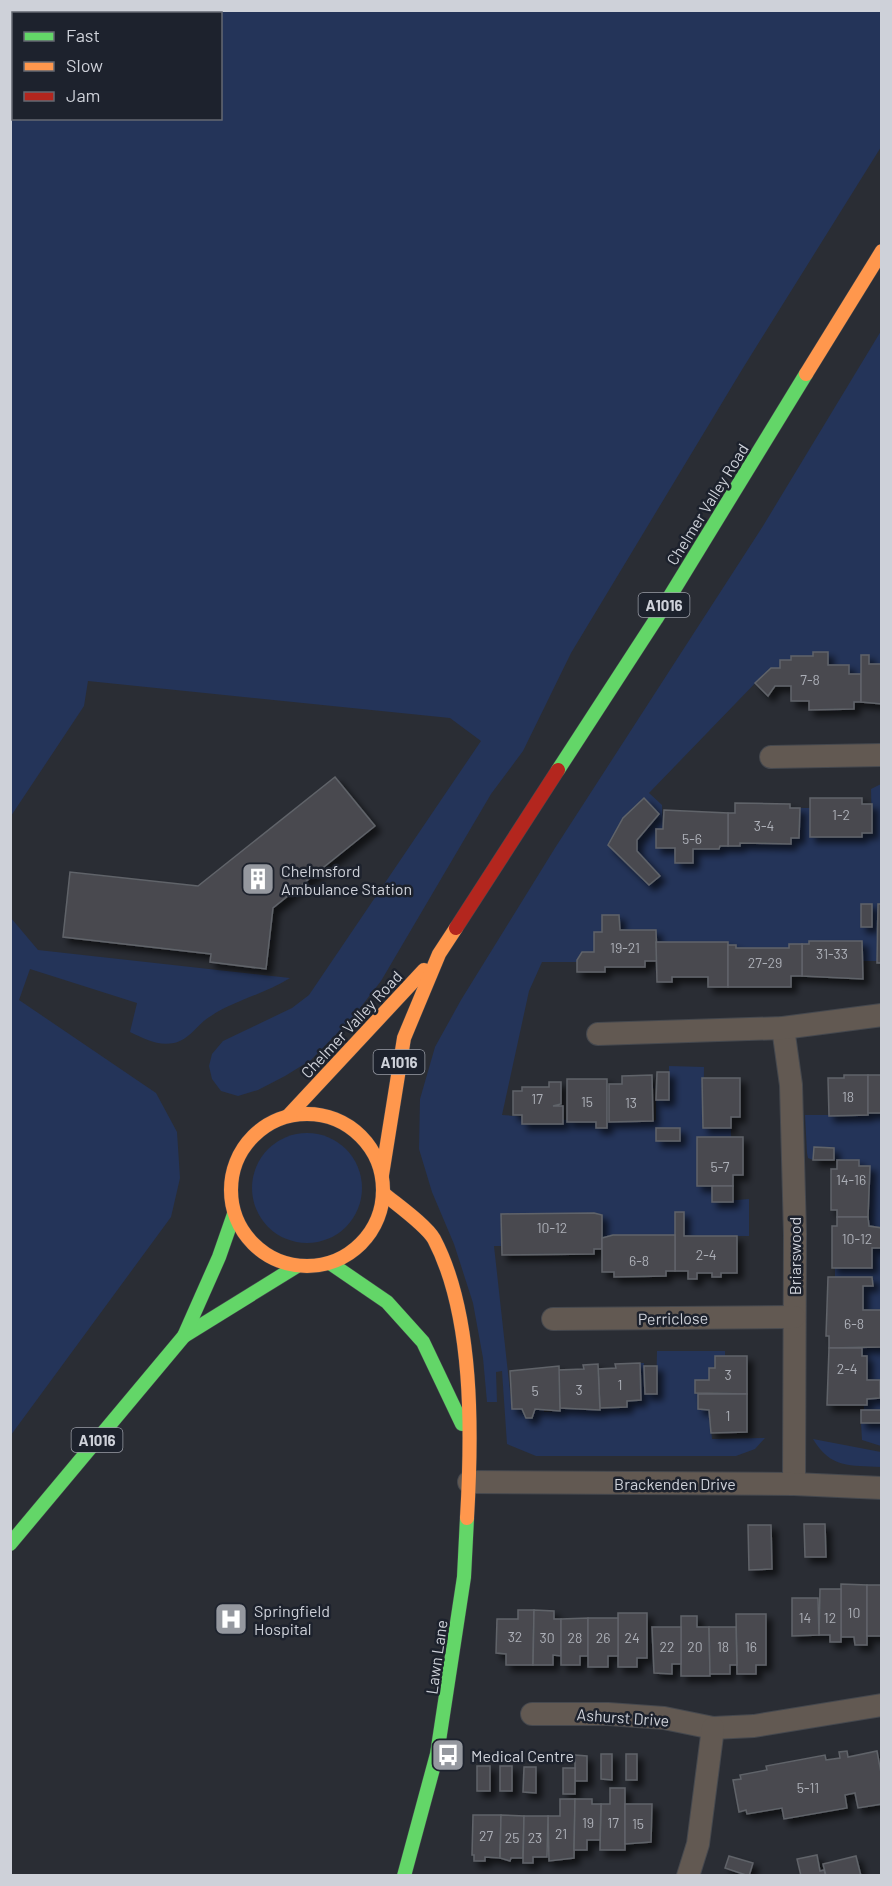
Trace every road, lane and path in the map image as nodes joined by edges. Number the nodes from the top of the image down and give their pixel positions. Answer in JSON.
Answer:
{"nodes":[{"id":1,"x":882,"y":251,"type":"edge"},
{"id":2,"x":882,"y":755,"type":"edge"},
{"id":3,"x":771,"y":757,"type":"dead end"},
{"id":4,"x":439,"y":954,"type":"junction"},
{"id":5,"x":882,"y":1015,"type":"edge"},
{"id":6,"x":783,"y":1028,"type":"junction"},
{"id":7,"x":598,"y":1034,"type":"dead end"},
{"id":8,"x":288,"y":1116,"type":"junction"},
{"id":9,"x":382,"y":1175,"type":"junction"},
{"id":10,"x":383,"y":1193,"type":"junction"},
{"id":11,"x":234,"y":1214,"type":"junction"},
{"id":12,"x":330,"y":1263,"type":"junction"},
{"id":13,"x":297,"y":1266,"type":"junction"},
{"id":14,"x":794,"y":1317,"type":"junction"},
{"id":15,"x":553,"y":1319,"type":"dead end"},
{"id":16,"x":184,"y":1336,"type":"junction"},
{"id":17,"x":468,"y":1439,"type":"junction"},
{"id":18,"x":469,"y":1482,"type":"junction"},
{"id":19,"x":794,"y":1484,"type":"junction"},
{"id":20,"x":882,"y":1488,"type":"edge"},
{"id":21,"x":10,"y":1544,"type":"edge"},
{"id":22,"x":882,"y":1705,"type":"edge"},
{"id":23,"x":532,"y":1714,"type":"dead end"},
{"id":24,"x":713,"y":1728,"type":"junction"},
{"id":25,"x":404,"y":1875,"type":"edge"},
{"id":26,"x":688,"y":1875,"type":"edge"}],
"edges":[{"from":1,"to":4,"type":"main road","name":"Chelmer Valley Road","number":"A1016"},
{"from":2,"to":3,"type":"street"},
{"from":4,"to":8,"type":"main road","name":"Chelmer Valley Road","number":"A1016"},
{"from":4,"to":9,"type":"main road","name":"Chelmer Valley Road","number":"A1016"},
{"from":5,"to":6,"type":"street"},
{"from":6,"to":7,"type":"street"},
{"from":6,"to":14,"type":"street","name":"Briarswood"},
{"from":8,"to":9,"type":"main road","number":"A1016"},
{"from":8,"to":11,"type":"main road","number":"A1016"},
{"from":9,"to":10,"type":"main road","number":"A1016"},
{"from":10,"to":12,"type":"main road","number":"A1016"},
{"from":10,"to":17,"type":"main road","name":"Lawn Lane"},
{"from":11,"to":13,"type":"main road","number":"A1016"},
{"from":11,"to":16,"type":"main road","number":"A1016"},
{"from":12,"to":13,"type":"main road","number":"A1016"},
{"from":12,"to":17,"type":"main road","name":"Lawn Lane"},
{"from":13,"to":16,"type":"main road","number":"A1016"},
{"from":14,"to":15,"type":"street","name":"Perriclose"},
{"from":14,"to":19,"type":"street","name":"Briarswood"},
{"from":16,"to":21,"type":"main road","number":"A1016"},
{"from":17,"to":18,"type":"main road","name":"Lawn Lane"},
{"from":18,"to":19,"type":"street","name":"Brackenden Drive"},
{"from":18,"to":25,"type":"main road","name":"Lawn Lane"},
{"from":19,"to":20,"type":"street","name":"Brackenden Drive"},
{"from":22,"to":24,"type":"street","name":"Ashurst Drive"},
{"from":23,"to":24,"type":"street","name":"Ashurst Drive"},
{"from":24,"to":26,"type":"street"}]}
